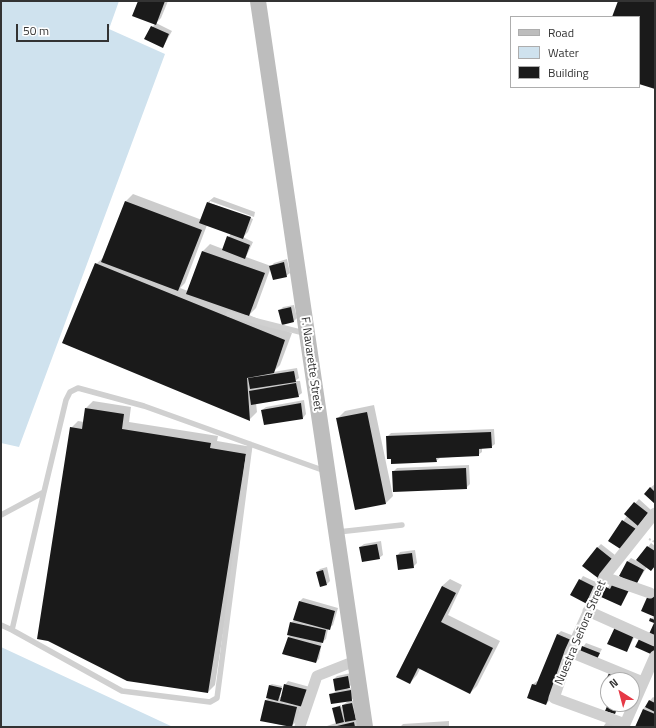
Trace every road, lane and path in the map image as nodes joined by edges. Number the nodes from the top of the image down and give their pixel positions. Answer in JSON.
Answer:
{"nodes":[{"id":1,"x":258,"y":1,"type":"edge"},
{"id":2,"x":229,"y":314,"type":"dead end"},
{"id":3,"x":307,"y":334,"type":"junction"},
{"id":4,"x":250,"y":444,"type":"junction"},
{"id":5,"x":327,"y":472,"type":"junction"},
{"id":6,"x":44,"y":492,"type":"junction"},
{"id":7,"x":655,"y":513,"type":"edge"},
{"id":8,"x":1,"y":515,"type":"edge"},
{"id":9,"x":402,"y":525,"type":"dead end"},
{"id":10,"x":336,"y":532,"type":"junction"},
{"id":11,"x":604,"y":577,"type":"junction"},
{"id":12,"x":650,"y":593,"type":"dead end"},
{"id":13,"x":588,"y":611,"type":"junction"},
{"id":14,"x":1,"y":625,"type":"edge"},
{"id":15,"x":12,"y":630,"type":"junction"},
{"id":16,"x":655,"y":642,"type":"edge"},
{"id":17,"x":570,"y":652,"type":"junction"},
{"id":18,"x":655,"y":656,"type":"edge"},
{"id":19,"x":355,"y":661,"type":"junction"},
{"id":20,"x":643,"y":682,"type":"junction"},
{"id":21,"x":300,"y":726,"type":"edge"},
{"id":22,"x":365,"y":727,"type":"edge"}],
"edges":[{"from":1,"to":3,"type":"main road","name":"F. Navarette Street"},
{"from":2,"to":3,"type":"lane"},
{"from":3,"to":5,"type":"main road","name":"F. Navarette Street"},
{"from":4,"to":5,"type":"lane"},
{"from":4,"to":6,"type":"lane"},
{"from":4,"to":15,"type":"lane"},
{"from":5,"to":10,"type":"main road","name":"F. Navarette Street"},
{"from":6,"to":8,"type":"lane"},
{"from":6,"to":15,"type":"lane"},
{"from":7,"to":11,"type":"street","name":"Nuestra Señora Street"},
{"from":9,"to":10,"type":"lane"},
{"from":10,"to":19,"type":"main road","name":"F. Navarette Street"},
{"from":11,"to":12,"type":"street"},
{"from":11,"to":13,"type":"street","name":"Nuestra Señora Street"},
{"from":13,"to":16,"type":"street"},
{"from":13,"to":17,"type":"street","name":"Nuestra Señora Street"},
{"from":14,"to":15,"type":"lane"},
{"from":17,"to":20,"type":"street"},
{"from":17,"to":20,"type":"street","name":"Nuestra Señora Street"},
{"from":18,"to":20,"type":"street"},
{"from":19,"to":21,"type":"street"},
{"from":19,"to":22,"type":"main road","name":"F. Navarette Street"}]}
